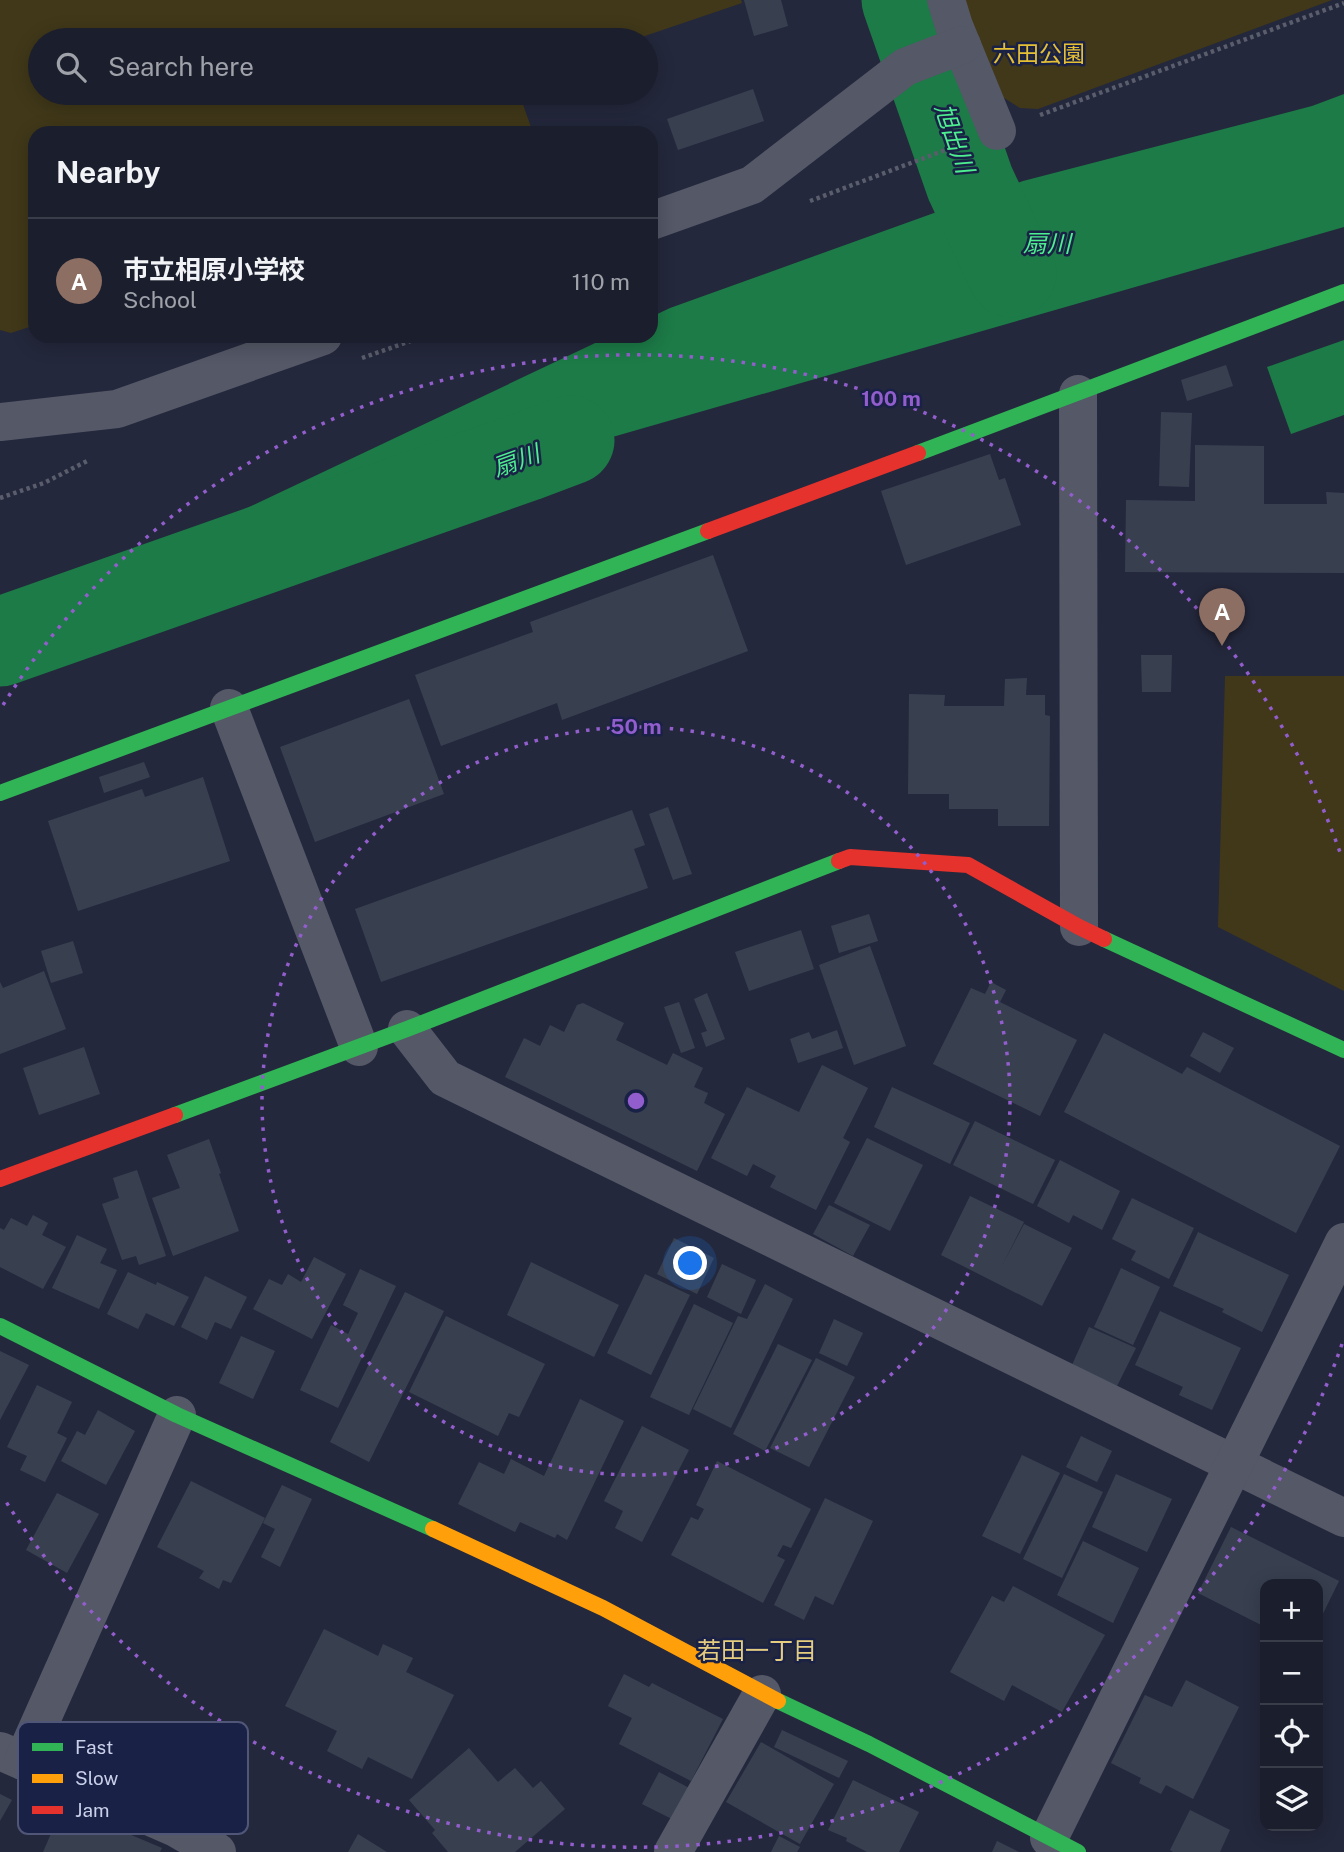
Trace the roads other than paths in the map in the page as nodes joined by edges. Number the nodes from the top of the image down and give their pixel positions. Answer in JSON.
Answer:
{"nodes":[{"id":1,"x":946,"y":0,"type":"edge"},
{"id":2,"x":954,"y":48,"type":"junction"},
{"id":3,"x":997,"y":131,"type":"road end"},
{"id":4,"x":658,"y":219,"type":"edge"},
{"id":5,"x":1344,"y":292,"type":"edge"},
{"id":6,"x":303,"y":343,"type":"edge"},
{"id":7,"x":1078,"y":394,"type":"junction"},
{"id":8,"x":0,"y":422,"type":"edge"},
{"id":9,"x":229,"y":708,"type":"junction"},
{"id":10,"x":0,"y":793,"type":"edge"},
{"id":11,"x":1079,"y":926,"type":"junction"},
{"id":12,"x":407,"y":1029,"type":"junction"},
{"id":13,"x":359,"y":1047,"type":"junction"},
{"id":14,"x":1344,"y":1049,"type":"edge"},
{"id":15,"x":0,"y":1179,"type":"edge"},
{"id":16,"x":1344,"y":1242,"type":"edge"},
{"id":17,"x":0,"y":1326,"type":"edge"},
{"id":18,"x":177,"y":1415,"type":"junction"},
{"id":19,"x":1235,"y":1464,"type":"junction"},
{"id":20,"x":1344,"y":1518,"type":"edge"},
{"id":21,"x":762,"y":1694,"type":"junction"},
{"id":22,"x":28,"y":1722,"type":"edge"},
{"id":23,"x":186,"y":1834,"type":"edge"},
{"id":24,"x":1063,"y":1845,"type":"edge"},
{"id":25,"x":217,"y":1852,"type":"edge"},
{"id":26,"x":674,"y":1852,"type":"edge"}],
"edges":[{"from":1,"to":2,"type":"street"},
{"from":2,"to":3,"type":"street"},
{"from":2,"to":4,"type":"street"},
{"from":5,"to":7,"type":"street"},
{"from":6,"to":8,"type":"street"},
{"from":7,"to":9,"type":"street"},
{"from":7,"to":11,"type":"street"},
{"from":9,"to":10,"type":"street"},
{"from":9,"to":13,"type":"street"},
{"from":11,"to":12,"type":"street"},
{"from":11,"to":14,"type":"street"},
{"from":12,"to":13,"type":"street"},
{"from":12,"to":19,"type":"street"},
{"from":13,"to":15,"type":"street"},
{"from":16,"to":19,"type":"street"},
{"from":17,"to":18,"type":"street"},
{"from":18,"to":21,"type":"street"},
{"from":18,"to":22,"type":"street"},
{"from":19,"to":20,"type":"street"},
{"from":19,"to":24,"type":"street"},
{"from":21,"to":24,"type":"street"},
{"from":21,"to":26,"type":"street"},
{"from":23,"to":25,"type":"street"}]}
